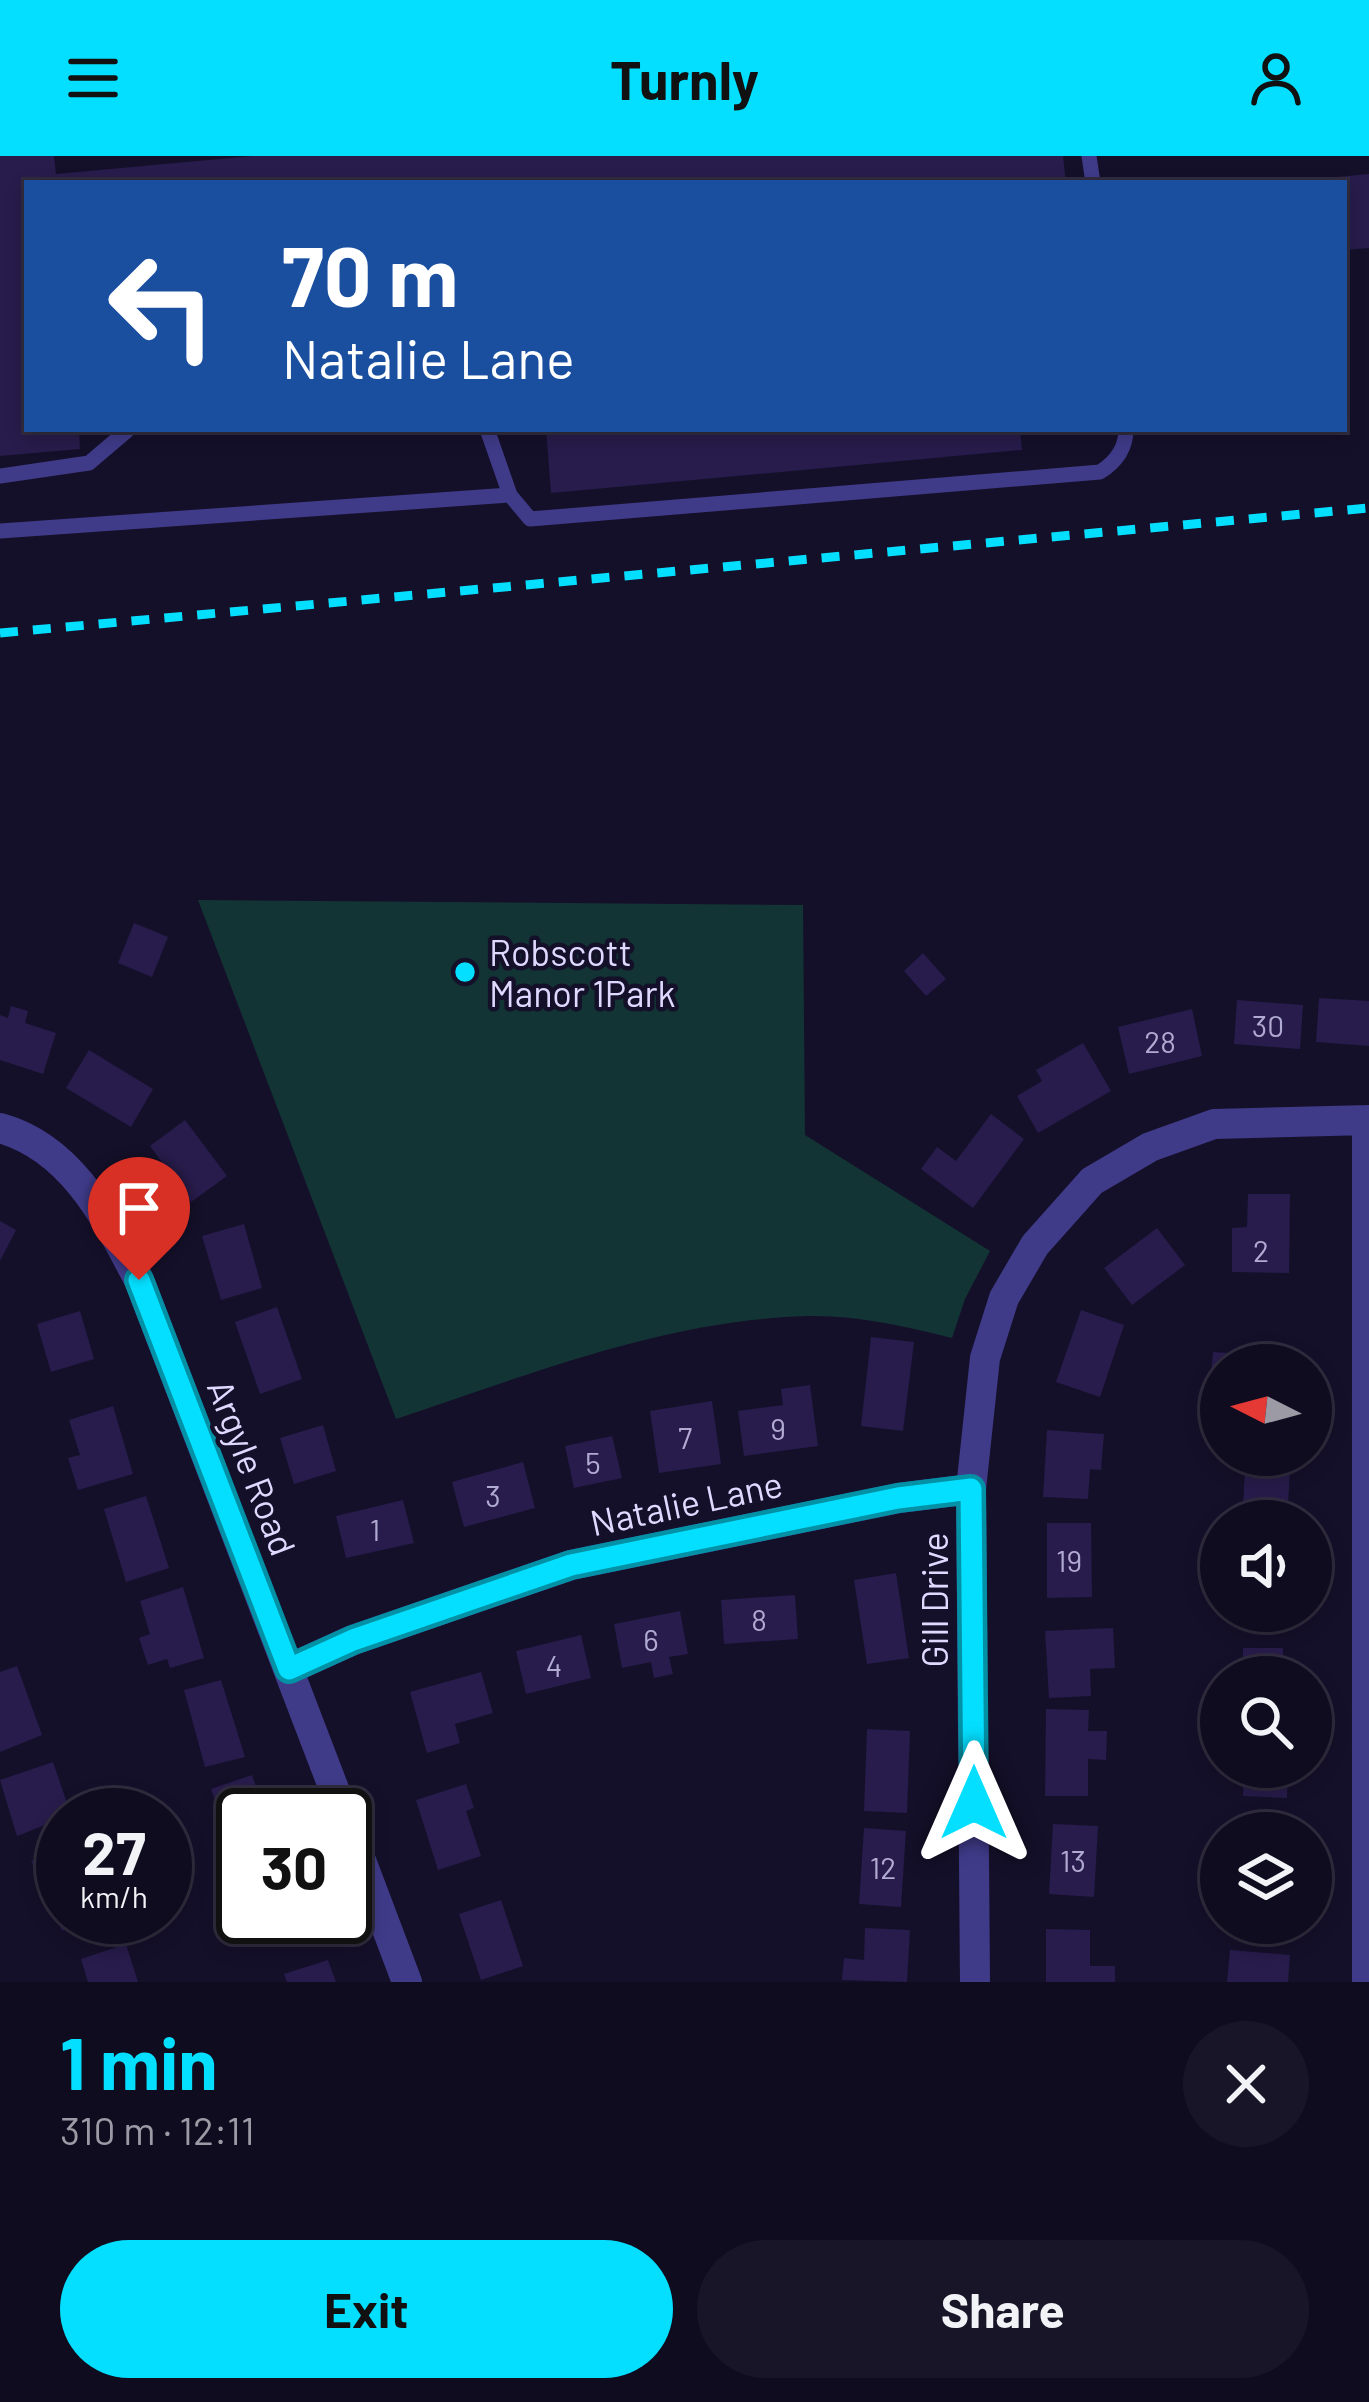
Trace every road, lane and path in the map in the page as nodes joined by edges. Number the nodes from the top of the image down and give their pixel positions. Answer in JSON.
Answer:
{"nodes":[{"id":1,"x":125,"y":432,"type":"edge"},
{"id":2,"x":488,"y":432,"type":"edge"},
{"id":3,"x":1126,"y":432,"type":"edge"},
{"id":4,"x":0,"y":476,"type":"edge"},
{"id":5,"x":510,"y":495,"type":"junction"},
{"id":6,"x":0,"y":531,"type":"edge"},
{"id":7,"x":1368,"y":1120,"type":"edge"},
{"id":8,"x":0,"y":1127,"type":"edge"},
{"id":9,"x":971,"y":1489,"type":"junction"},
{"id":10,"x":289,"y":1669,"type":"junction"},
{"id":11,"x":334,"y":1788,"type":"edge"},
{"id":12,"x":372,"y":1890,"type":"edge"},
{"id":13,"x":407,"y":1982,"type":"edge"},
{"id":14,"x":975,"y":1982,"type":"edge"},
{"id":15,"x":1366,"y":1982,"type":"edge"}],
"edges":[{"from":1,"to":4,"type":"lane"},
{"from":2,"to":5,"type":"lane"},
{"from":3,"to":5,"type":"lane"},
{"from":5,"to":6,"type":"lane"},
{"from":7,"to":9,"type":"street","name":"Gill Drive"},
{"from":7,"to":15,"type":"street"},
{"from":8,"to":10,"type":"street","name":"Argyle Road"},
{"from":9,"to":10,"type":"street","name":"Natalie Lane"},
{"from":9,"to":14,"type":"street","name":"Gill Drive"},
{"from":10,"to":11,"type":"street","name":"Argyle Road"},
{"from":12,"to":13,"type":"street","name":"Argyle Road"}]}
